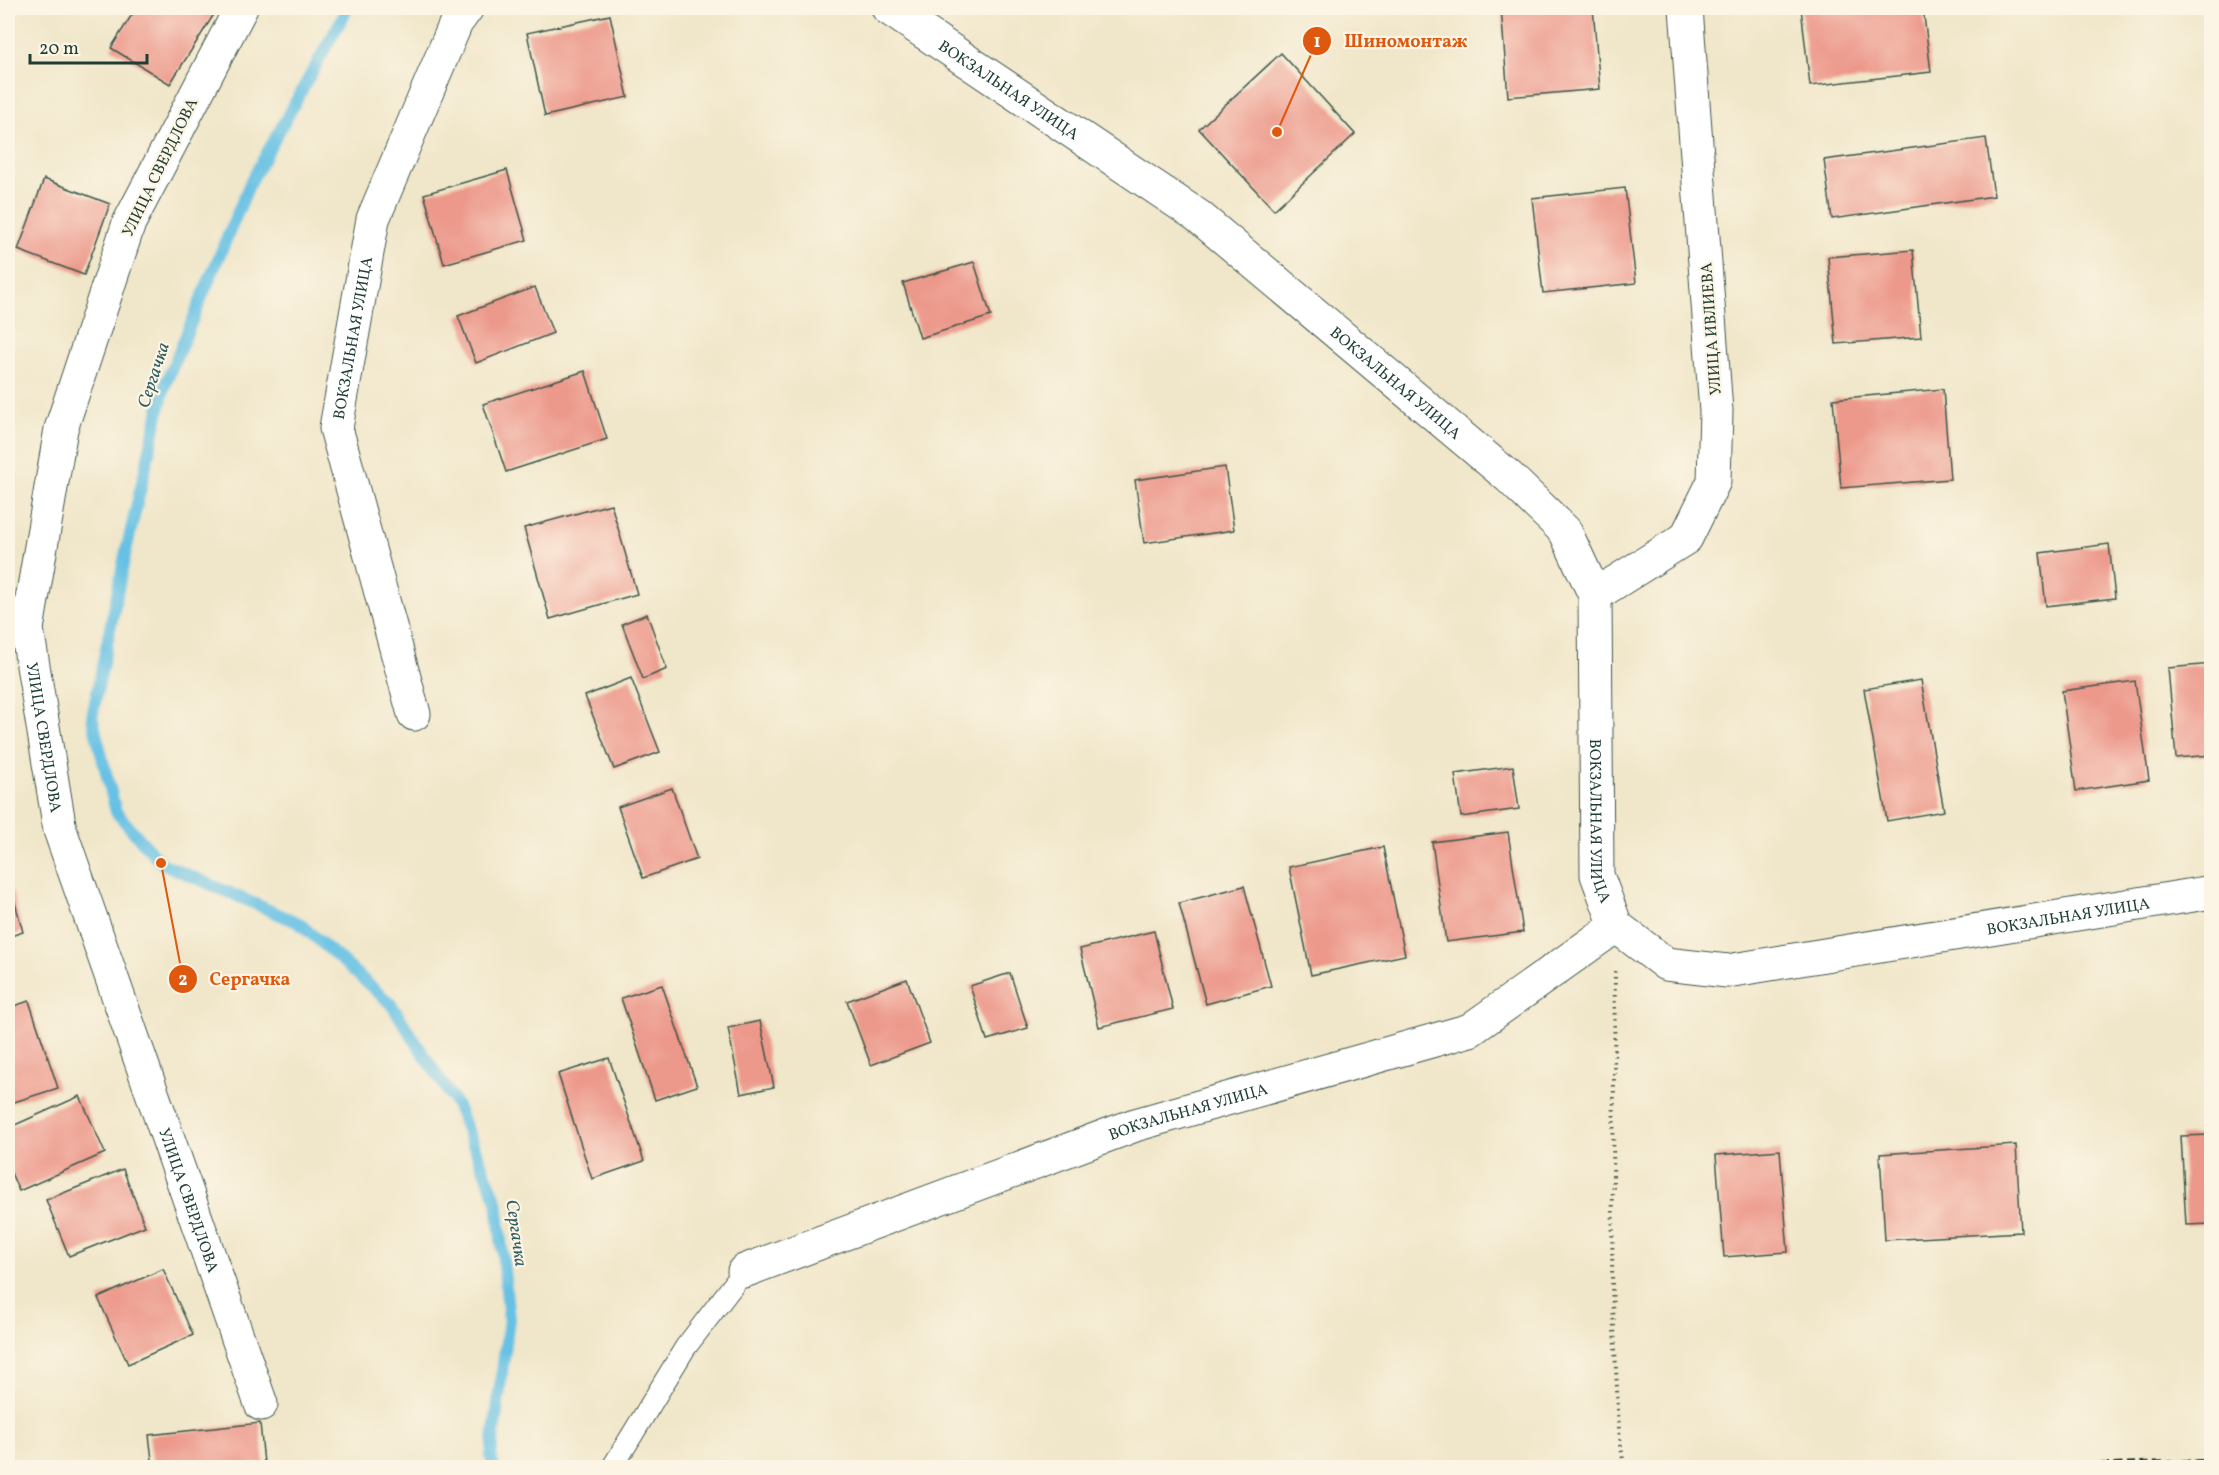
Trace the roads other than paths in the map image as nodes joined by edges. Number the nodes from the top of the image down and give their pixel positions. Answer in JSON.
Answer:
{"nodes":[{"id":1,"x":241,"y":8,"type":"edge"},
{"id":2,"x":467,"y":8,"type":"edge"},
{"id":3,"x":888,"y":8,"type":"edge"},
{"id":4,"x":1686,"y":8,"type":"edge"},
{"id":5,"x":1595,"y":595,"type":"junction"},
{"id":6,"x":414,"y":714,"type":"dead end"},
{"id":7,"x":2211,"y":892,"type":"edge"},
{"id":8,"x":1616,"y":926,"type":"junction"},
{"id":9,"x":744,"y":1271,"type":"joint"},
{"id":10,"x":261,"y":1404,"type":"dead end"},
{"id":11,"x":612,"y":1467,"type":"edge"}],
"edges":[{"from":1,"to":10,"type":"street","name":"УЛИЦА СВЕРДЛОВА"},
{"from":2,"to":6,"type":"street","name":"ВОКЗАЛЬНАЯ УЛИЦА"},
{"from":3,"to":5,"type":"street","name":"ВОКЗАЛЬНАЯ УЛИЦА"},
{"from":4,"to":5,"type":"street","name":"УЛИЦА ИВЛИЕВА"},
{"from":5,"to":8,"type":"street","name":"ВОКЗАЛЬНАЯ УЛИЦА"},
{"from":7,"to":8,"type":"street","name":"ВОКЗАЛЬНАЯ УЛИЦА"},
{"from":8,"to":9,"type":"street","name":"ВОКЗАЛЬНАЯ УЛИЦА"},
{"from":9,"to":11,"type":"lane"}]}
